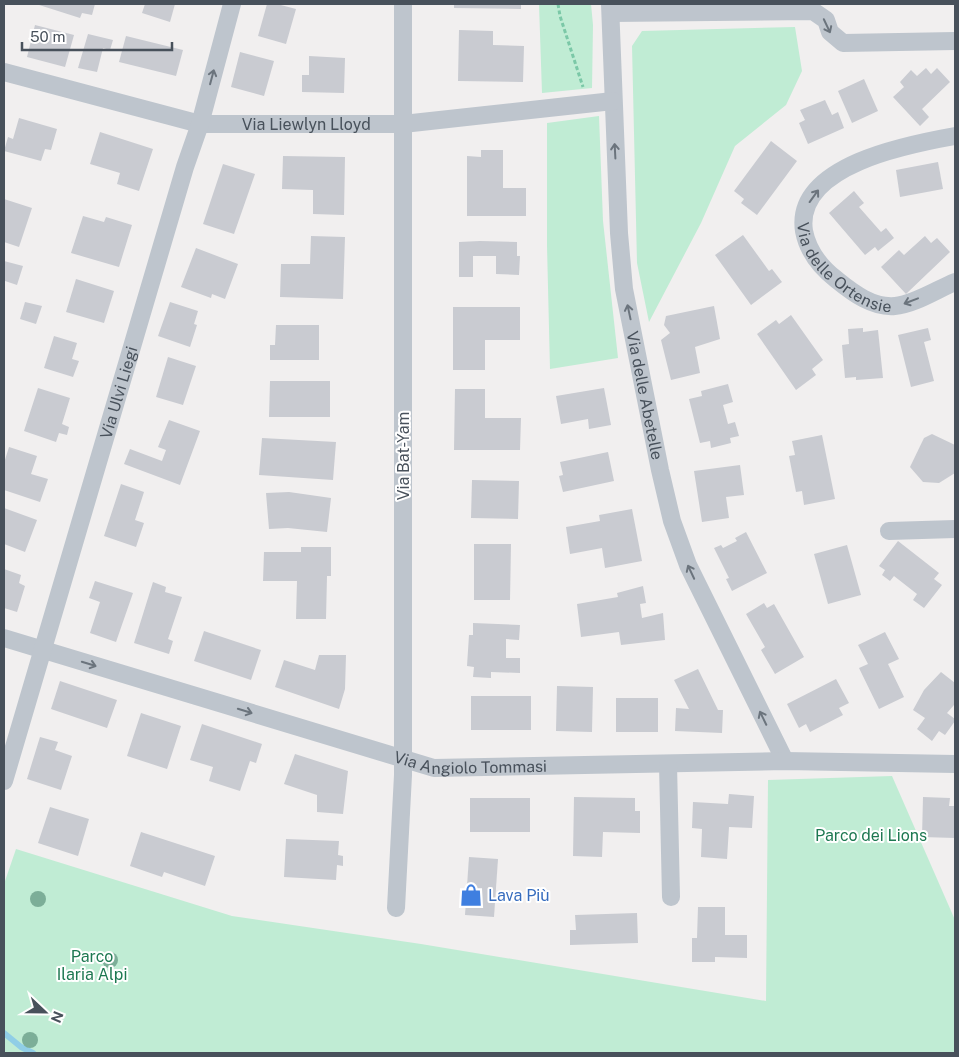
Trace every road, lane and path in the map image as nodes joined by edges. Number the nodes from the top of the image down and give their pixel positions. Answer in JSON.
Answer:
{"nodes":[{"id":1,"x":232,"y":4,"type":"edge"},
{"id":2,"x":403,"y":4,"type":"edge"},
{"id":3,"x":558,"y":4,"type":"edge"},
{"id":4,"x":611,"y":8,"type":"edge"},
{"id":5,"x":955,"y":40,"type":"edge"},
{"id":6,"x":4,"y":72,"type":"edge"},
{"id":7,"x":613,"y":101,"type":"junction"},
{"id":8,"x":584,"y":104,"type":"junction"},
{"id":9,"x":200,"y":124,"type":"junction"},
{"id":10,"x":402,"y":124,"type":"junction"},
{"id":11,"x":955,"y":136,"type":"edge"},
{"id":12,"x":955,"y":282,"type":"edge"},
{"id":13,"x":955,"y":529,"type":"edge"},
{"id":14,"x":889,"y":531,"type":"dead end"},
{"id":15,"x":4,"y":638,"type":"edge"},
{"id":16,"x":42,"y":650,"type":"junction"},
{"id":17,"x":403,"y":760,"type":"junction"},
{"id":18,"x":785,"y":761,"type":"junction"},
{"id":19,"x":668,"y":764,"type":"junction"},
{"id":20,"x":955,"y":764,"type":"edge"},
{"id":21,"x":4,"y":781,"type":"edge"},
{"id":22,"x":671,"y":898,"type":"dead end"},
{"id":23,"x":396,"y":908,"type":"dead end"}],
"edges":[{"from":9,"to":1,"type":"street","name":"Via Ulvi Liegi","one_way":true},
{"from":2,"to":10,"type":"street","name":"Via Bat-Yam"},
{"from":3,"to":8,"type":"path"},
{"from":4,"to":5,"type":"street","one_way":true},
{"from":4,"to":7,"type":"street","name":"Via delle Abetelle"},
{"from":6,"to":9,"type":"street","name":"Via Liewlyn Lloyd"},
{"from":7,"to":8,"type":"street","name":"Via Liewlyn Lloyd"},
{"from":18,"to":7,"type":"street","name":"Via delle Abetelle","one_way":true},
{"from":8,"to":10,"type":"street","name":"Via Liewlyn Lloyd"},
{"from":9,"to":10,"type":"street","name":"Via Liewlyn Lloyd"},
{"from":9,"to":16,"type":"street","name":"Via Ulvi Liegi"},
{"from":10,"to":17,"type":"street","name":"Via Bat-Yam"},
{"from":12,"to":11,"type":"street","name":"Via delle Ortensie","one_way":true},
{"from":13,"to":14,"type":"street"},
{"from":15,"to":16,"type":"street","name":"Via Angiolo Tommasi"},
{"from":16,"to":17,"type":"street","name":"Via Angiolo Tommasi","one_way":true},
{"from":16,"to":21,"type":"street","name":"Via Ulvi Liegi"},
{"from":17,"to":19,"type":"street","name":"Via Angiolo Tommasi"},
{"from":17,"to":23,"type":"street","name":"Via Bat-Yam"},
{"from":18,"to":19,"type":"street","name":"Via Angiolo Tommasi"},
{"from":18,"to":20,"type":"street","name":"Via Angiolo Tommasi"},
{"from":19,"to":22,"type":"street"}]}
